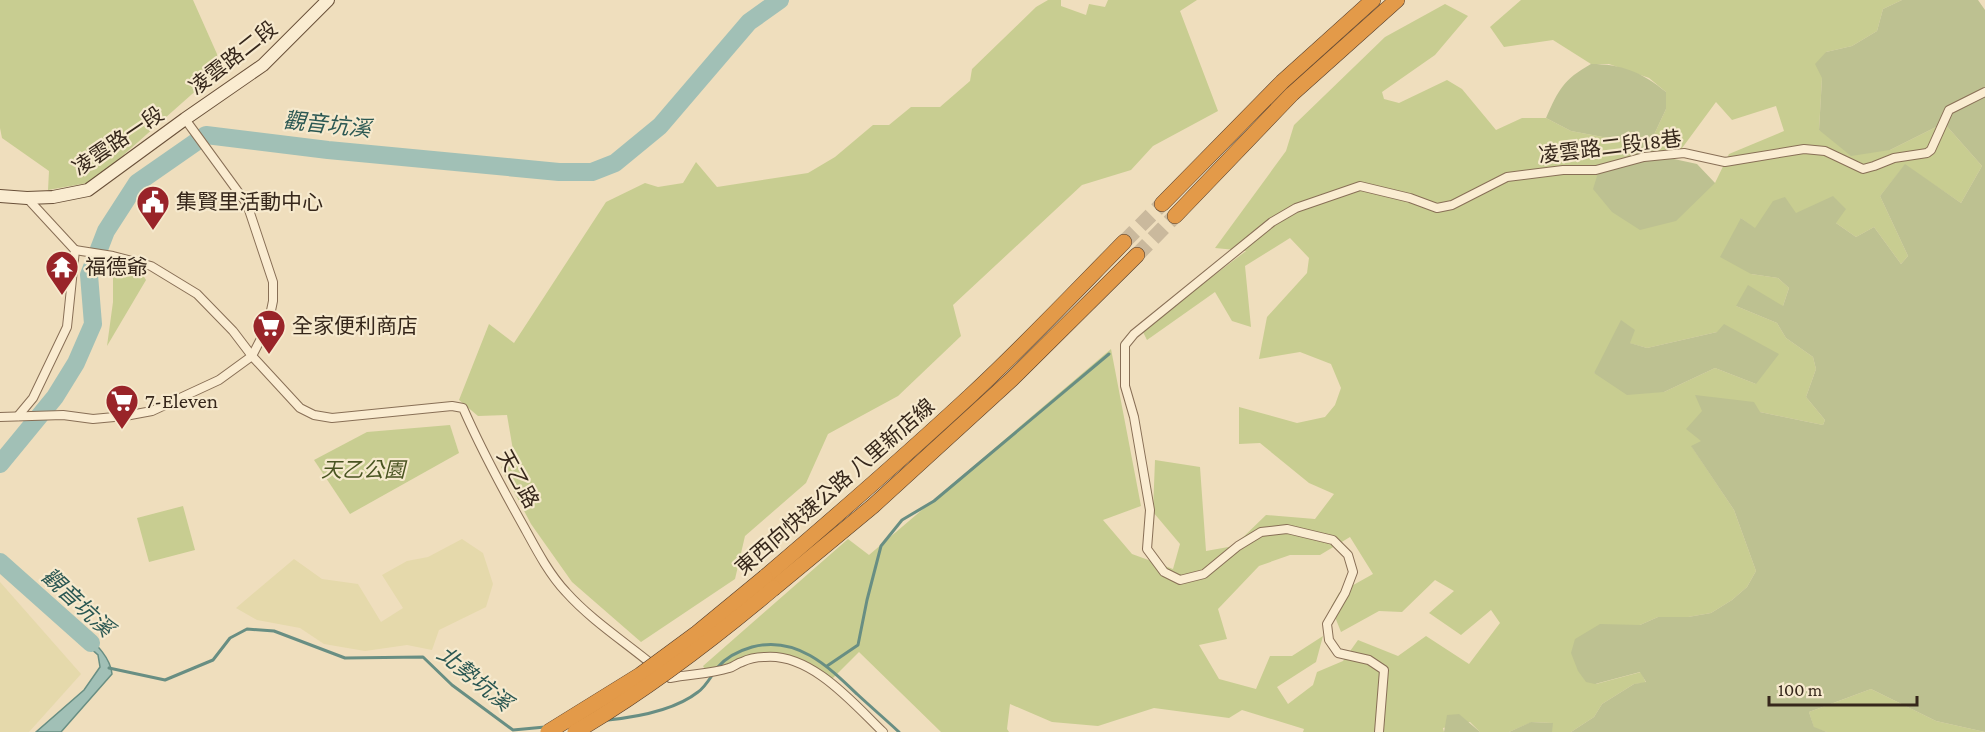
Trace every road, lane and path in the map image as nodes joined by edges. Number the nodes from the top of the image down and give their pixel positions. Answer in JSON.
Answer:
{"nodes":[{"id":1,"x":328,"y":0,"type":"edge"},
{"id":2,"x":1373,"y":0,"type":"edge"},
{"id":3,"x":1397,"y":0,"type":"edge"},
{"id":4,"x":1362,"y":20,"type":"junction"},
{"id":5,"x":1985,"y":92,"type":"edge"},
{"id":6,"x":1255,"y":120,"type":"junction"},
{"id":7,"x":188,"y":124,"type":"junction"},
{"id":8,"x":0,"y":196,"type":"edge"},
{"id":9,"x":27,"y":198,"type":"junction"},
{"id":10,"x":1162,"y":204,"type":"tunnel mouth"},
{"id":11,"x":1175,"y":216,"type":"tunnel mouth"},
{"id":12,"x":1124,"y":243,"type":"tunnel mouth"},
{"id":13,"x":75,"y":250,"type":"junction"},
{"id":14,"x":1137,"y":255,"type":"tunnel mouth"},
{"id":15,"x":252,"y":356,"type":"junction"},
{"id":16,"x":18,"y":416,"type":"junction"},
{"id":17,"x":0,"y":417,"type":"edge"},
{"id":18,"x":770,"y":583,"type":"junction"},
{"id":19,"x":548,"y":732,"type":"edge"},
{"id":20,"x":575,"y":732,"type":"edge"},
{"id":21,"x":883,"y":732,"type":"edge"},
{"id":22,"x":1379,"y":732,"type":"edge"}],
"edges":[{"from":1,"to":7,"type":"street","name":"凌雲路二段"},
{"from":2,"to":4,"type":"highway"},
{"from":3,"to":4,"type":"highway"},
{"from":4,"to":6,"type":"highway"},
{"from":5,"to":22,"type":"street","name":"凌雲路二段18巷"},
{"from":6,"to":10,"type":"highway"},
{"from":6,"to":11,"type":"highway"},
{"from":7,"to":9,"type":"street","name":"凌雲路一段"},
{"from":7,"to":15,"type":"street"},
{"from":8,"to":9,"type":"street","name":"凌雲路一段"},
{"from":9,"to":13,"type":"street"},
{"from":12,"to":18,"type":"highway","name":"東西向快速公路 八里新店線"},
{"from":13,"to":15,"type":"street","name":"天乙路"},
{"from":13,"to":16,"type":"street"},
{"from":14,"to":18,"type":"highway","name":"東西向快速公路 八里新店線"},
{"from":15,"to":16,"type":"street"},
{"from":15,"to":21,"type":"street","name":"天乙路"},
{"from":16,"to":17,"type":"street"},
{"from":18,"to":19,"type":"highway","name":"東西向快速公路 八里新店線","bridge":true},
{"from":18,"to":20,"type":"highway","name":"東西向快速公路 八里新店線","bridge":true}]}
